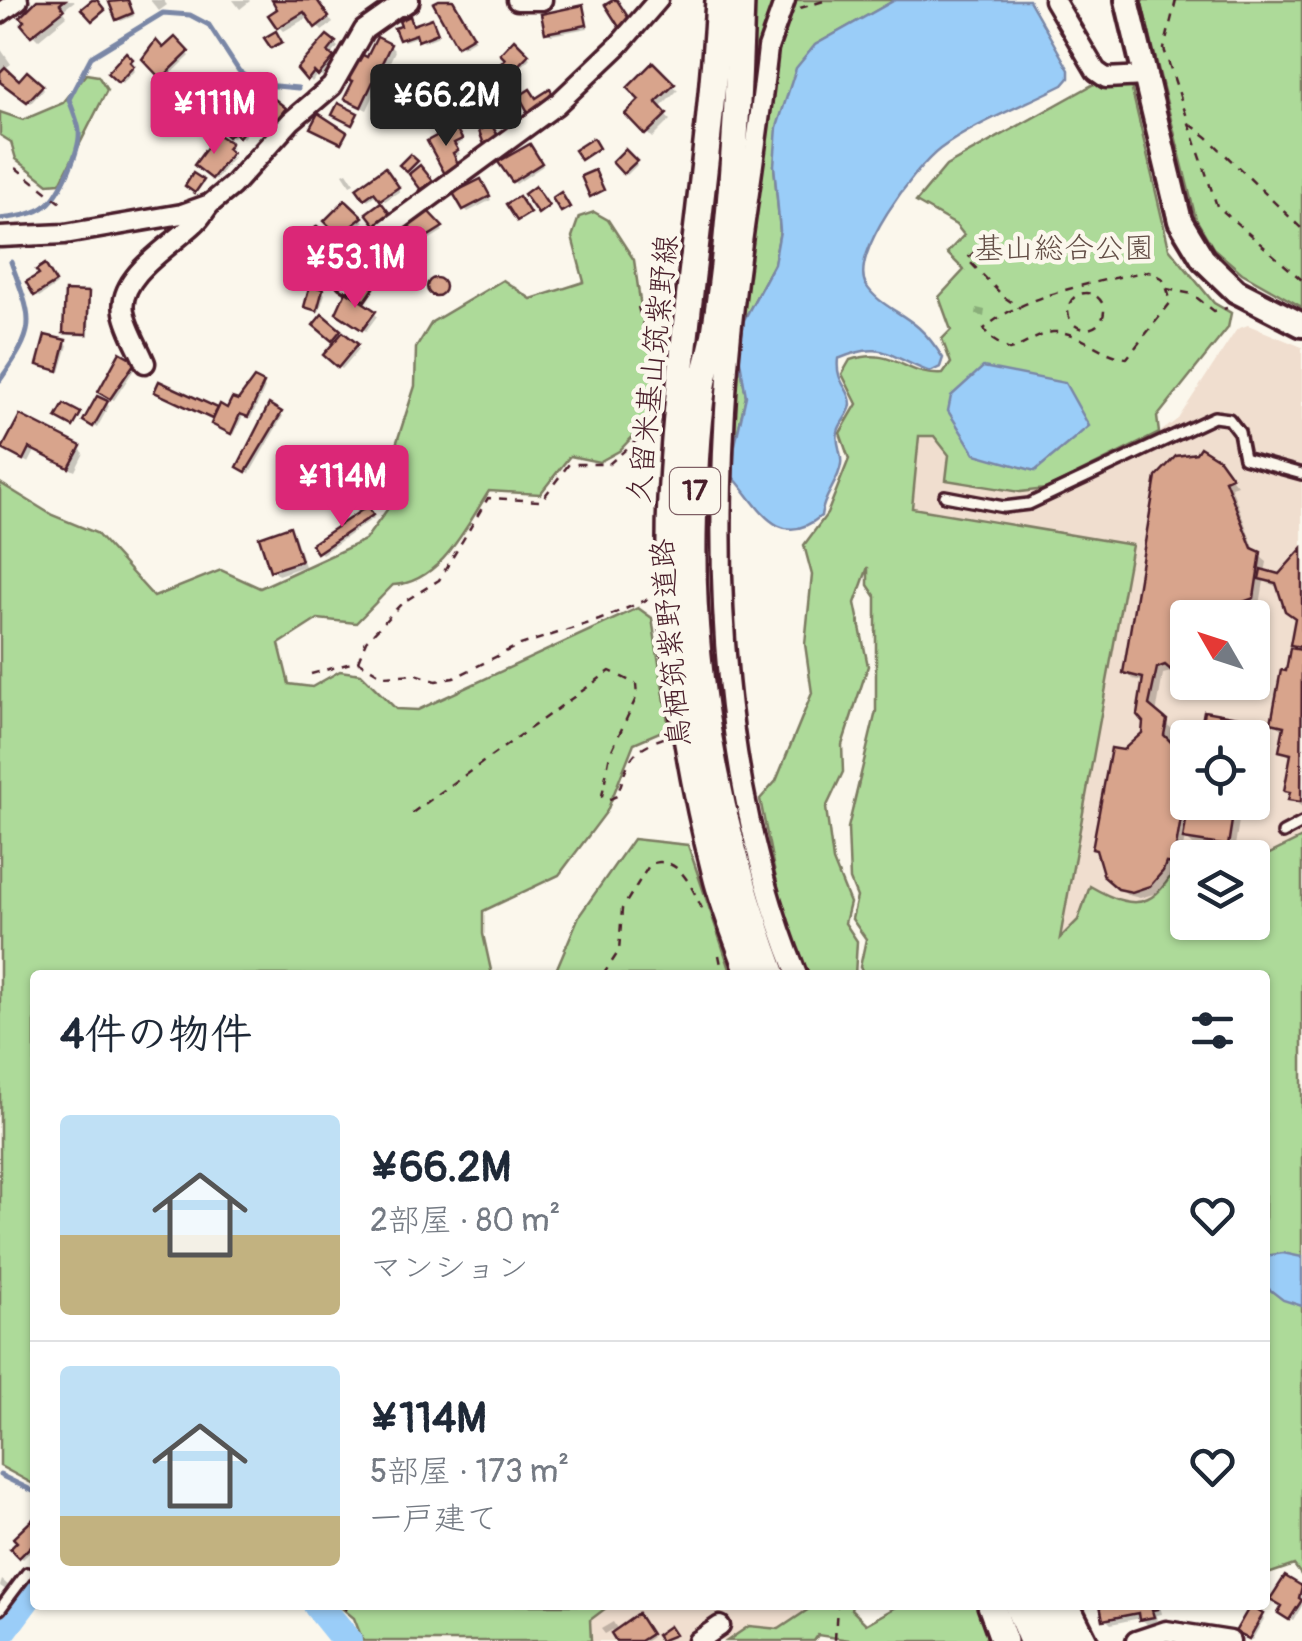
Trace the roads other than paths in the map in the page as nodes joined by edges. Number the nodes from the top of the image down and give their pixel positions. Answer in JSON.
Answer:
{"nodes":[{"id":1,"x":18,"y":0,"type":"edge"},
{"id":2,"x":517,"y":0,"type":"edge"},
{"id":3,"x":542,"y":0,"type":"edge"},
{"id":4,"x":658,"y":0,"type":"edge"},
{"id":5,"x":719,"y":0,"type":"edge"},
{"id":6,"x":740,"y":0,"type":"edge"},
{"id":7,"x":1054,"y":0,"type":"edge"},
{"id":8,"x":1127,"y":0,"type":"edge"},
{"id":9,"x":402,"y":1,"type":"edge"},
{"id":10,"x":784,"y":4,"type":"edge"},
{"id":11,"x":0,"y":13,"type":"edge"},
{"id":12,"x":1145,"y":76,"type":"junction"},
{"id":13,"x":210,"y":204,"type":"junction"},
{"id":14,"x":0,"y":237,"type":"edge"},
{"id":15,"x":346,"y":280,"type":"dead end"},
{"id":16,"x":1302,"y":325,"type":"edge"},
{"id":17,"x":145,"y":364,"type":"dead end"},
{"id":18,"x":1302,"y":474,"type":"edge"},
{"id":19,"x":946,"y":496,"type":"dead end"},
{"id":20,"x":1302,"y":822,"type":"edge"},
{"id":21,"x":1283,"y":833,"type":"dead end"},
{"id":22,"x":748,"y":970,"type":"edge"},
{"id":23,"x":771,"y":970,"type":"edge"},
{"id":24,"x":794,"y":970,"type":"edge"},
{"id":25,"x":27,"y":1573,"type":"dead end"},
{"id":26,"x":0,"y":1608,"type":"edge"},
{"id":27,"x":993,"y":1610,"type":"edge"},
{"id":28,"x":1019,"y":1610,"type":"edge"},
{"id":29,"x":1043,"y":1610,"type":"edge"},
{"id":30,"x":1068,"y":1610,"type":"edge"},
{"id":31,"x":720,"y":1626,"type":"dead end"},
{"id":32,"x":698,"y":1641,"type":"edge"},
{"id":33,"x":1004,"y":1641,"type":"edge"},
{"id":34,"x":1032,"y":1641,"type":"edge"},
{"id":35,"x":1057,"y":1641,"type":"edge"},
{"id":36,"x":1084,"y":1641,"type":"edge"},
{"id":37,"x":1136,"y":1641,"type":"edge"},
{"id":38,"x":1230,"y":1641,"type":"edge"}],
"edges":[{"from":1,"to":11,"type":"street"},
{"from":2,"to":3,"type":"street"},
{"from":4,"to":15,"type":"street"},
{"from":5,"to":22,"type":"main road","name":"久留米基山筑紫野線","number":"17"},
{"from":6,"to":23,"type":"main road","name":"鳥栖筑紫野道路","number":"17"},
{"from":7,"to":12,"type":"street"},
{"from":8,"to":12,"type":"street"},
{"from":9,"to":13,"type":"street"},
{"from":10,"to":24,"type":"street"},
{"from":12,"to":16,"type":"street"},
{"from":13,"to":14,"type":"street"},
{"from":13,"to":17,"type":"street"},
{"from":18,"to":19,"type":"lane"},
{"from":20,"to":21,"type":"lane"},
{"from":25,"to":26,"type":"lane"},
{"from":27,"to":33,"type":"main road"},
{"from":28,"to":34,"type":"main road"},
{"from":29,"to":35,"type":"main road"},
{"from":30,"to":36,"type":"main road"},
{"from":31,"to":32,"type":"street"},
{"from":37,"to":38,"type":"street"}]}
